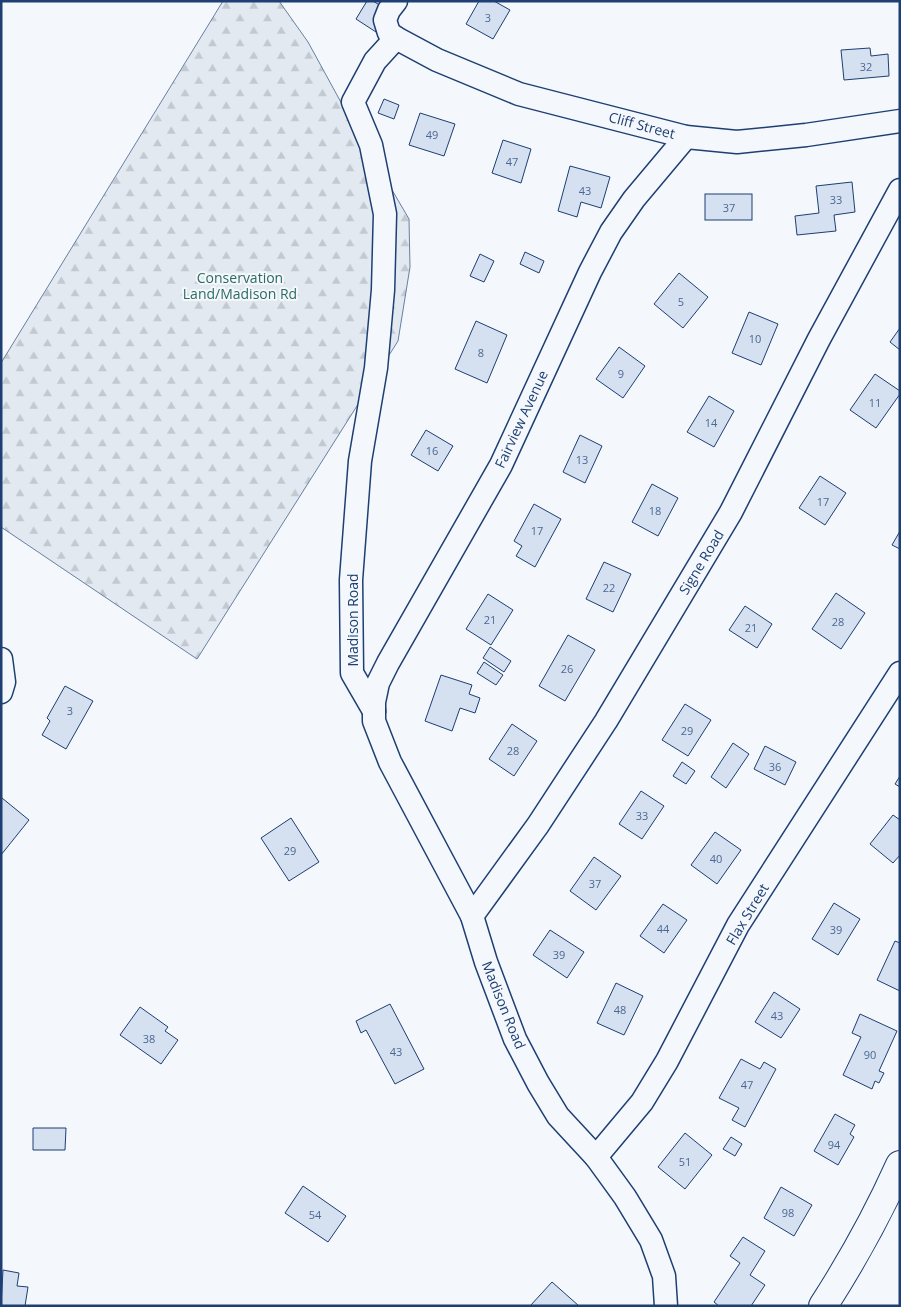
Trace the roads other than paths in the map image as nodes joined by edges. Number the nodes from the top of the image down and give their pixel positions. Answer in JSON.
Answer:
{"nodes":[{"id":1,"x":396,"y":1,"type":"edge"},
{"id":2,"x":396,"y":38,"type":"junction"},
{"id":3,"x":900,"y":121,"type":"edge"},
{"id":4,"x":686,"y":137,"type":"junction"},
{"id":5,"x":900,"y":190,"type":"edge"},
{"id":6,"x":1,"y":660,"type":"edge"},
{"id":7,"x":900,"y":673,"type":"edge"},
{"id":8,"x":1,"y":692,"type":"edge"},
{"id":9,"x":374,"y":711,"type":"junction"},
{"id":10,"x":472,"y":916,"type":"junction"},
{"id":11,"x":596,"y":1157,"type":"junction"},
{"id":12,"x":900,"y":1165,"type":"edge"},
{"id":13,"x":666,"y":1306,"type":"edge"},
{"id":14,"x":822,"y":1306,"type":"edge"}],
"edges":[{"from":1,"to":2,"type":"street"},
{"from":2,"to":4,"type":"street","name":"Cliff Street"},
{"from":2,"to":9,"type":"street","name":"Madison Road"},
{"from":3,"to":4,"type":"street","name":"Cliff Street"},
{"from":4,"to":9,"type":"street","name":"Fairview Avenue"},
{"from":5,"to":10,"type":"street","name":"Signe Road"},
{"from":6,"to":8,"type":"street"},
{"from":7,"to":11,"type":"street","name":"Flax Street"},
{"from":9,"to":10,"type":"street","name":"Madison Road"},
{"from":10,"to":11,"type":"street","name":"Madison Road"},
{"from":11,"to":13,"type":"street","name":"Madison Road"},
{"from":12,"to":14,"type":"main road"}]}
